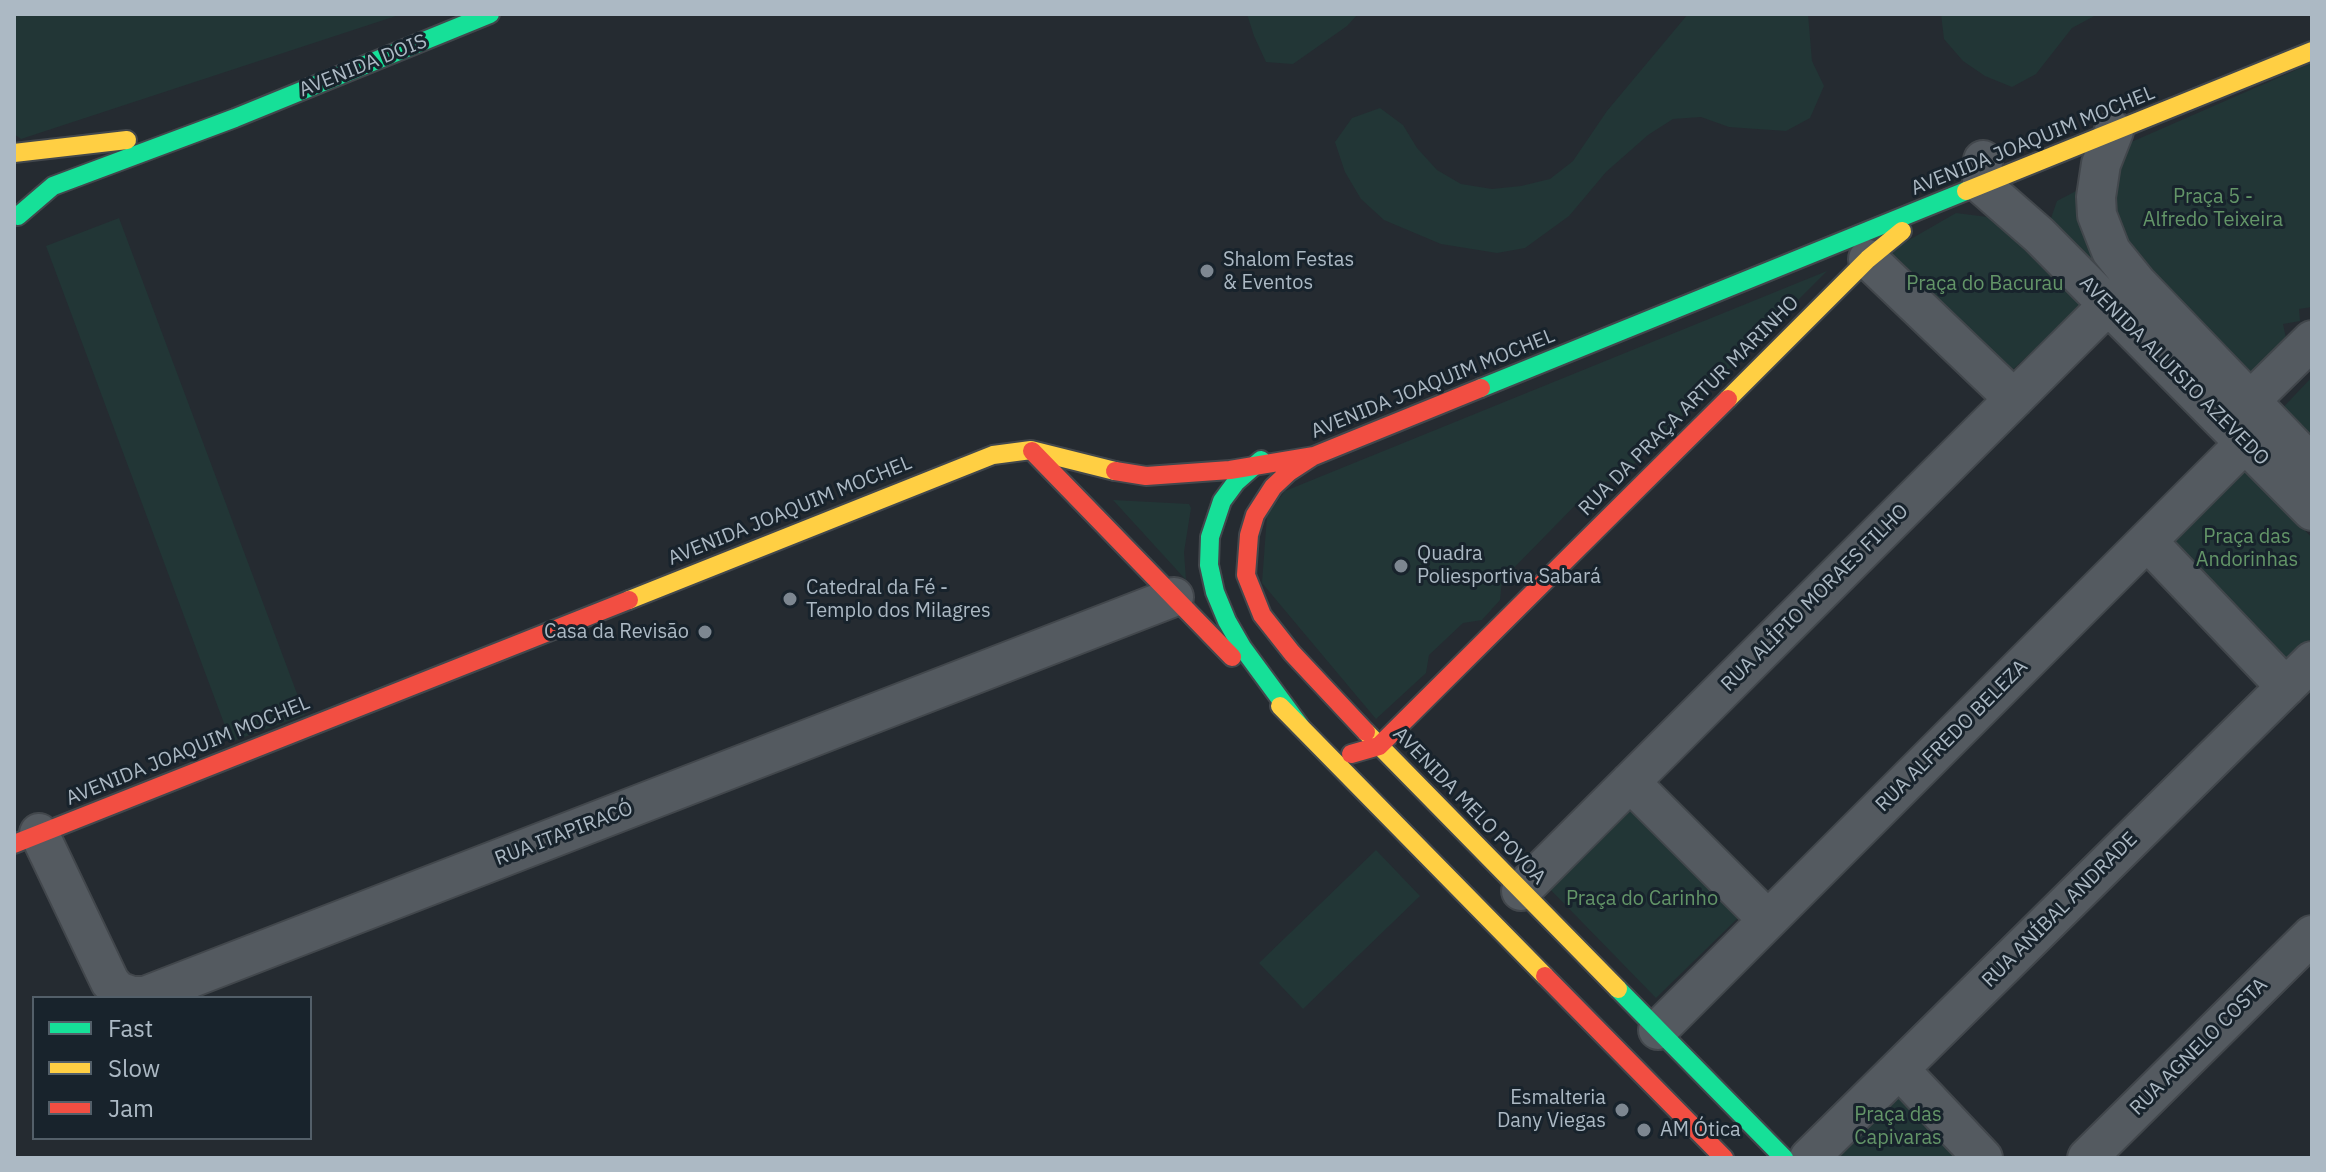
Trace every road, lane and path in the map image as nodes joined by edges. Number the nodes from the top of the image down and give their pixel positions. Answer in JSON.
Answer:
{"nodes":[{"id":1,"x":490,"y":14,"type":"edge"},
{"id":2,"x":431,"y":27,"type":"edge"},
{"id":3,"x":2312,"y":51,"type":"edge"},
{"id":4,"x":235,"y":118,"type":"junction"},
{"id":5,"x":2114,"y":131,"type":"junction"},
{"id":6,"x":14,"y":153,"type":"edge"},
{"id":7,"x":1983,"y":166,"type":"junction"},
{"id":8,"x":19,"y":177,"type":"edge"},
{"id":9,"x":1943,"y":202,"type":"junction"},
{"id":10,"x":16,"y":223,"type":"edge"},
{"id":11,"x":1868,"y":259,"type":"junction"},
{"id":12,"x":2109,"y":304,"type":"junction"},
{"id":13,"x":2312,"y":340,"type":"edge"},
{"id":14,"x":2014,"y":399,"type":"junction"},
{"id":15,"x":2250,"y":401,"type":"junction"},
{"id":16,"x":1292,"y":440,"type":"dead end"},
{"id":17,"x":2245,"y":443,"type":"junction"},
{"id":18,"x":1031,"y":450,"type":"junction"},
{"id":19,"x":1314,"y":456,"type":"junction"},
{"id":20,"x":2312,"y":465,"type":"edge"},
{"id":21,"x":1252,"y":466,"type":"junction"},
{"id":22,"x":2312,"y":511,"type":"edge"},
{"id":23,"x":2147,"y":541,"type":"junction"},
{"id":24,"x":1174,"y":597,"type":"junction"},
{"id":25,"x":2299,"y":674,"type":"edge"},
{"id":26,"x":1300,"y":726,"type":"junction"},
{"id":27,"x":1379,"y":746,"type":"junction"},
{"id":28,"x":1323,"y":750,"type":"junction"},
{"id":29,"x":1630,"y":782,"type":"junction"},
{"id":30,"x":27,"y":838,"type":"edge"},
{"id":31,"x":1521,"y":891,"type":"junction"},
{"id":32,"x":1768,"y":920,"type":"junction"},
{"id":33,"x":2312,"y":935,"type":"edge"},
{"id":34,"x":1658,"y":1030,"type":"junction"},
{"id":35,"x":1899,"y":1069,"type":"junction"},
{"id":36,"x":1724,"y":1158,"type":"edge"},
{"id":37,"x":1784,"y":1158,"type":"edge"},
{"id":38,"x":1809,"y":1158,"type":"edge"},
{"id":39,"x":1983,"y":1158,"type":"edge"},
{"id":40,"x":2087,"y":1158,"type":"edge"}],
"edges":[{"from":1,"to":2,"type":"main road","name":"AVENIDA DOIS"},
{"from":2,"to":4,"type":"main road","name":"AVENIDA DOIS"},
{"from":3,"to":5,"type":"main road","name":"AVENIDA JOAQUIM MOCHEL"},
{"from":4,"to":6,"type":"main road","name":"AVENIDA DOIS"},
{"from":4,"to":10,"type":"main road","name":"AVENIDA DOIS"},
{"from":5,"to":7,"type":"main road","name":"AVENIDA JOAQUIM MOCHEL"},
{"from":5,"to":15,"type":"street","name":"AVENIDA ALUISIO AZEVEDO"},
{"from":7,"to":9,"type":"main road","name":"AVENIDA JOAQUIM MOCHEL"},
{"from":7,"to":12,"type":"street","name":"AVENIDA ALUISIO AZEVEDO"},
{"from":8,"to":10,"type":"main road"},
{"from":9,"to":11,"type":"main road","name":"RUA DA PRAÇA ARTUR MARINHO"},
{"from":9,"to":19,"type":"main road","name":"AVENIDA JOAQUIM MOCHEL"},
{"from":11,"to":14,"type":"street"},
{"from":11,"to":27,"type":"main road","name":"RUA DA PRAÇA ARTUR MARINHO"},
{"from":12,"to":14,"type":"street","name":"RUA ALÍPIO MORAES FILHO"},
{"from":12,"to":17,"type":"street","name":"AVENIDA ALUISIO AZEVEDO"},
{"from":13,"to":15,"type":"street"},
{"from":14,"to":29,"type":"street","name":"RUA ALÍPIO MORAES FILHO"},
{"from":15,"to":20,"type":"street","name":"AVENIDA ALUISIO AZEVEDO"},
{"from":16,"to":21,"type":"main road"},
{"from":17,"to":22,"type":"street","name":"AVENIDA ALUISIO AZEVEDO"},
{"from":17,"to":23,"type":"street","name":"RUA ALFREDO BELEZA"},
{"from":18,"to":21,"type":"main road","name":"AVENIDA JOAQUIM MOCHEL"},
{"from":18,"to":24,"type":"main road"},
{"from":18,"to":30,"type":"main road","name":"AVENIDA JOAQUIM MOCHEL"},
{"from":19,"to":21,"type":"main road","name":"AVENIDA JOAQUIM MOCHEL"},
{"from":19,"to":27,"type":"main road","name":"AVENIDA MELO POVOA"},
{"from":21,"to":26,"type":"main road"},
{"from":23,"to":25,"type":"street"},
{"from":23,"to":32,"type":"street","name":"RUA ALFREDO BELEZA"},
{"from":24,"to":26,"type":"main road"},
{"from":24,"to":30,"type":"street","name":"RUA ITAPIRACÓ"},
{"from":25,"to":35,"type":"street","name":"RUA ANÍBAL ANDRADE"},
{"from":26,"to":28,"type":"main road"},
{"from":27,"to":28,"type":"main road"},
{"from":27,"to":31,"type":"main road","name":"AVENIDA MELO POVOA"},
{"from":28,"to":36,"type":"main road"},
{"from":29,"to":31,"type":"street","name":"RUA ALÍPIO MORAES FILHO"},
{"from":29,"to":32,"type":"street"},
{"from":31,"to":34,"type":"main road","name":"AVENIDA MELO POVOA"},
{"from":32,"to":34,"type":"street","name":"RUA ALFREDO BELEZA"},
{"from":33,"to":40,"type":"street","name":"RUA AGNELO COSTA"},
{"from":34,"to":37,"type":"main road","name":"AVENIDA MELO POVOA"},
{"from":35,"to":38,"type":"street","name":"RUA ANÍBAL ANDRADE"},
{"from":35,"to":39,"type":"street"}]}
